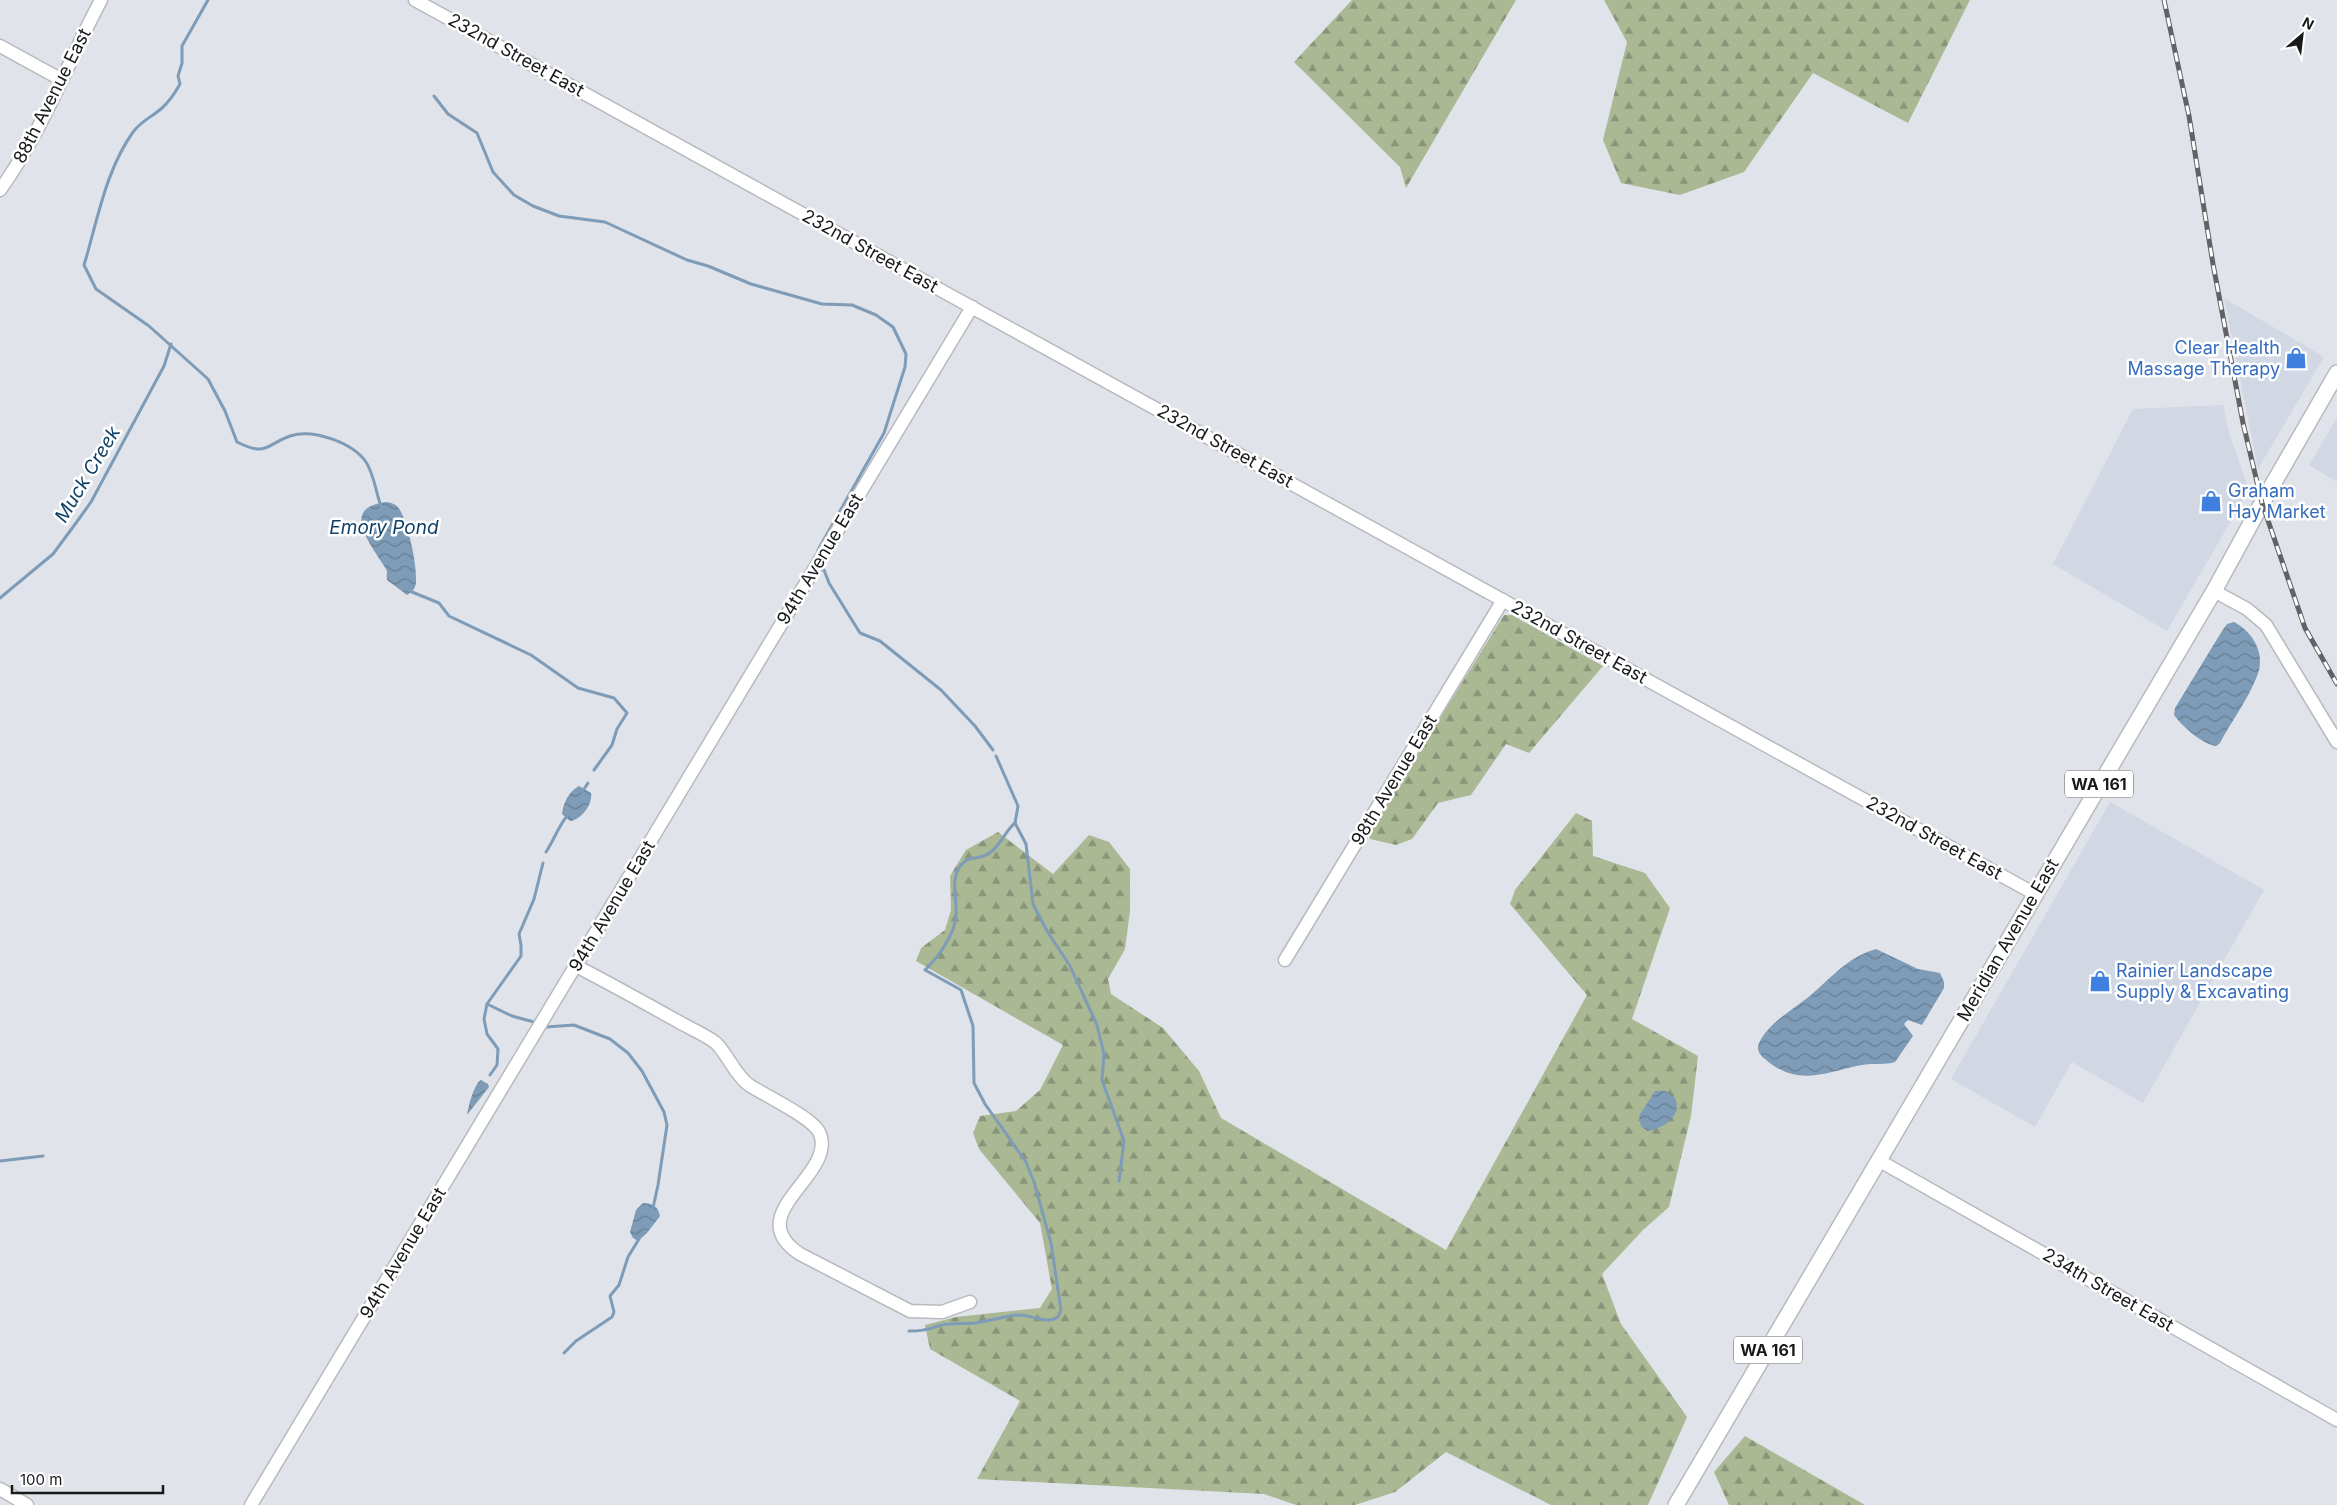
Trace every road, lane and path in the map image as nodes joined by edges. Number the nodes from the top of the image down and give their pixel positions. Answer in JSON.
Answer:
{"nodes":[{"id":1,"x":101,"y":0,"type":"edge"},
{"id":2,"x":415,"y":0,"type":"edge"},
{"id":3,"x":0,"y":46,"type":"edge"},
{"id":4,"x":62,"y":80,"type":"junction"},
{"id":5,"x":0,"y":190,"type":"edge"},
{"id":6,"x":972,"y":306,"type":"junction"},
{"id":7,"x":2337,"y":373,"type":"edge"},
{"id":8,"x":2214,"y":591,"type":"junction"},
{"id":9,"x":1503,"y":600,"type":"junction"},
{"id":10,"x":2337,"y":742,"type":"edge"},
{"id":11,"x":2035,"y":894,"type":"junction"},
{"id":12,"x":1285,"y":960,"type":"dead end"},
{"id":13,"x":576,"y":966,"type":"junction"},
{"id":14,"x":1878,"y":1160,"type":"junction"},
{"id":15,"x":970,"y":1302,"type":"dead end"},
{"id":16,"x":2337,"y":1420,"type":"edge"},
{"id":17,"x":0,"y":1489,"type":"edge"},
{"id":18,"x":27,"y":1505,"type":"edge"},
{"id":19,"x":250,"y":1505,"type":"edge"},
{"id":20,"x":1676,"y":1505,"type":"edge"}],
"edges":[{"from":1,"to":4,"type":"street","name":"88th Avenue East"},
{"from":2,"to":6,"type":"street","name":"232nd Street East"},
{"from":3,"to":4,"type":"street"},
{"from":4,"to":5,"type":"street","name":"88th Avenue East"},
{"from":6,"to":9,"type":"street","name":"232nd Street East"},
{"from":6,"to":13,"type":"street","name":"94th Avenue East"},
{"from":7,"to":8,"type":"main road","name":"Meridian Avenue East","number":"WA 161"},
{"from":8,"to":10,"type":"street"},
{"from":8,"to":11,"type":"main road","name":"Meridian Avenue East","number":"WA 161"},
{"from":9,"to":11,"type":"street","name":"232nd Street East"},
{"from":9,"to":12,"type":"street","name":"98th Avenue East"},
{"from":11,"to":14,"type":"main road","name":"Meridian Avenue East","number":"WA 161"},
{"from":13,"to":15,"type":"street"},
{"from":13,"to":19,"type":"street","name":"94th Avenue East"},
{"from":14,"to":16,"type":"street","name":"234th Street East"},
{"from":14,"to":20,"type":"main road","name":"Meridian Avenue East","number":"WA 161"},
{"from":17,"to":18,"type":"street"}]}
